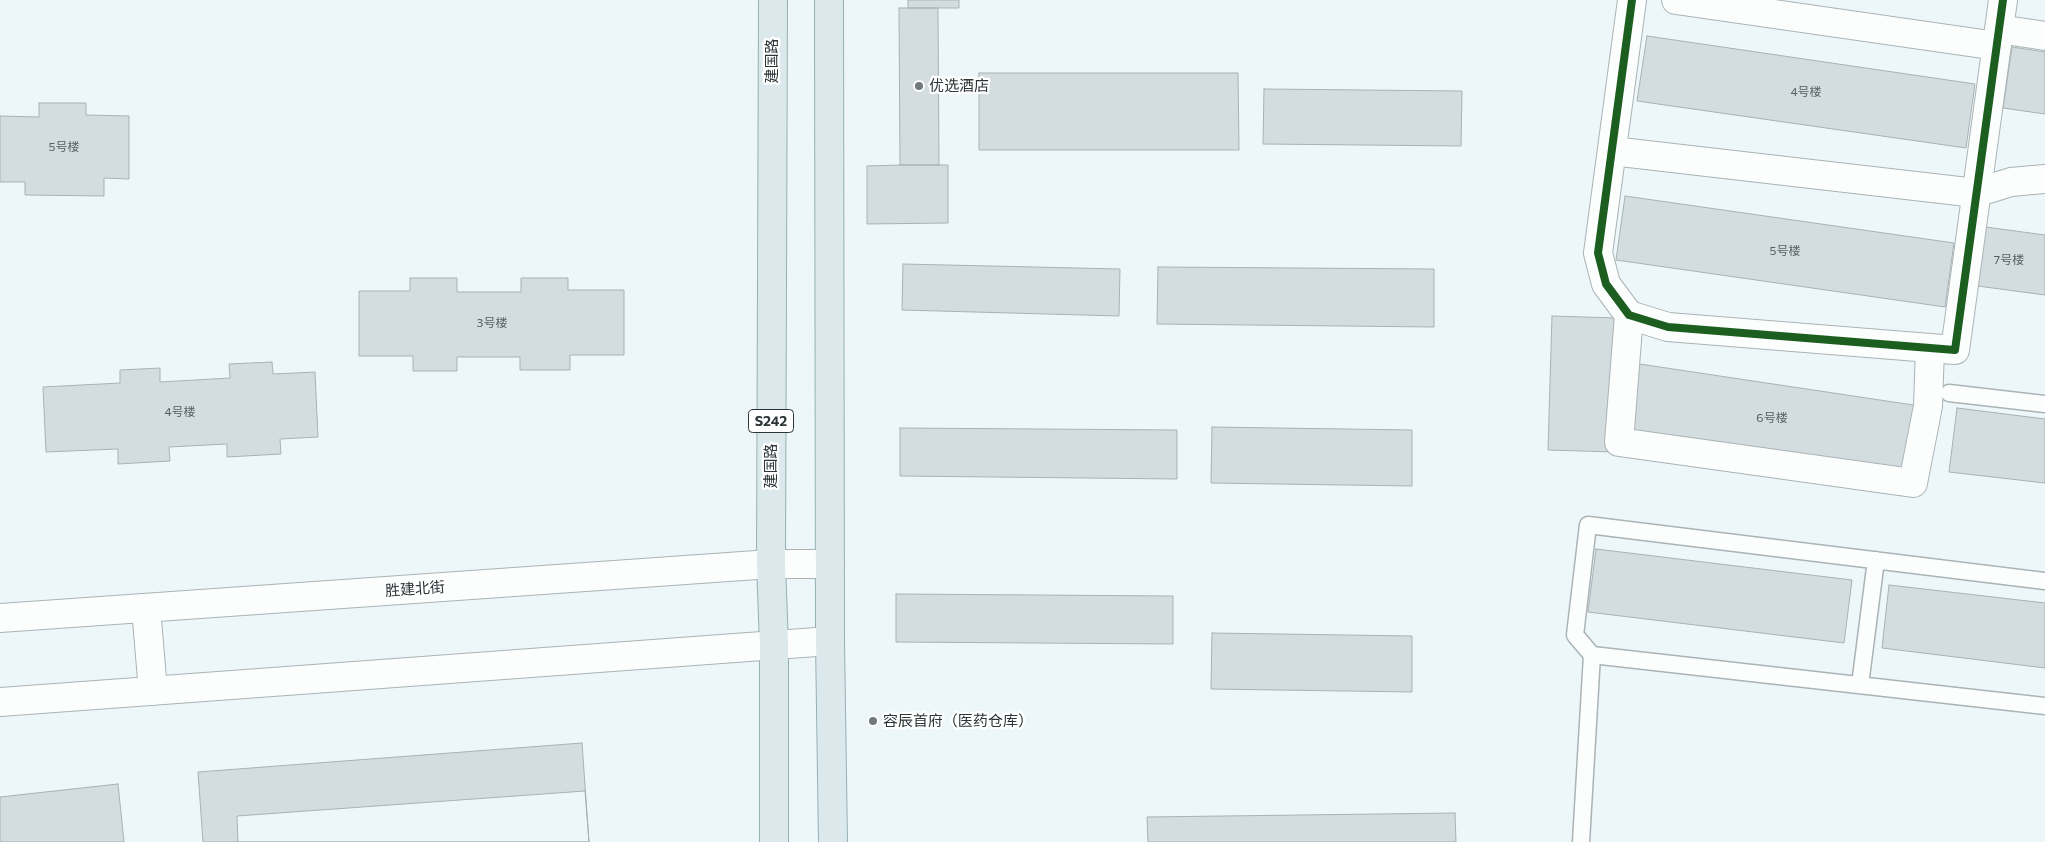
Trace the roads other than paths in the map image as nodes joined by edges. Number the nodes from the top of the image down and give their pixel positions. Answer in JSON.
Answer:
{"nodes":[{"id":1,"x":772,"y":0,"type":"edge"},
{"id":2,"x":829,"y":0,"type":"edge"},
{"id":3,"x":1632,"y":0,"type":"edge"},
{"id":4,"x":1676,"y":0,"type":"edge"},
{"id":5,"x":2003,"y":0,"type":"edge"},
{"id":6,"x":2045,"y":36,"type":"edge"},
{"id":7,"x":1998,"y":38,"type":"junction"},
{"id":8,"x":1612,"y":151,"type":"junction"},
{"id":9,"x":2045,"y":179,"type":"edge"},
{"id":10,"x":1976,"y":193,"type":"junction"},
{"id":11,"x":1629,"y":315,"type":"junction"},
{"id":12,"x":1930,"y":348,"type":"junction"},
{"id":13,"x":1949,"y":393,"type":"dead end"},
{"id":14,"x":2045,"y":404,"type":"edge"},
{"id":15,"x":1876,"y":560,"type":"junction"},
{"id":16,"x":770,"y":564,"type":"junction"},
{"id":17,"x":830,"y":564,"type":"junction"},
{"id":18,"x":2045,"y":581,"type":"edge"},
{"id":19,"x":146,"y":608,"type":"junction"},
{"id":20,"x":0,"y":618,"type":"edge"},
{"id":21,"x":830,"y":641,"type":"junction"},
{"id":22,"x":774,"y":644,"type":"junction"},
{"id":23,"x":1592,"y":656,"type":"junction"},
{"id":24,"x":1860,"y":685,"type":"junction"},
{"id":25,"x":153,"y":690,"type":"junction"},
{"id":26,"x":0,"y":702,"type":"edge"},
{"id":27,"x":2045,"y":706,"type":"edge"},
{"id":28,"x":774,"y":842,"type":"edge"},
{"id":29,"x":833,"y":842,"type":"edge"},
{"id":30,"x":1581,"y":842,"type":"edge"}],
"edges":[{"from":1,"to":16,"type":"main road","name":"建国路","number":"S242"},
{"from":2,"to":17,"type":"main road"},
{"from":3,"to":8,"type":"street"},
{"from":4,"to":7,"type":"street"},
{"from":5,"to":7,"type":"street"},
{"from":6,"to":7,"type":"street"},
{"from":7,"to":10,"type":"street"},
{"from":8,"to":10,"type":"street"},
{"from":8,"to":11,"type":"street"},
{"from":9,"to":10,"type":"street"},
{"from":10,"to":12,"type":"street"},
{"from":11,"to":12,"type":"street"},
{"from":11,"to":12,"type":"street"},
{"from":13,"to":14,"type":"lane"},
{"from":15,"to":18,"type":"lane"},
{"from":15,"to":23,"type":"lane"},
{"from":15,"to":24,"type":"lane"},
{"from":16,"to":17,"type":"street","name":"胜建北街"},
{"from":16,"to":19,"type":"street","name":"胜建北街"},
{"from":16,"to":22,"type":"main road","name":"建国路","number":"S242"},
{"from":17,"to":21,"type":"main road"},
{"from":19,"to":20,"type":"street","name":"胜建北街"},
{"from":19,"to":25,"type":"street"},
{"from":21,"to":22,"type":"street"},
{"from":21,"to":29,"type":"main road"},
{"from":22,"to":25,"type":"street"},
{"from":22,"to":28,"type":"main road","name":"建国路","number":"S242"},
{"from":23,"to":24,"type":"lane"},
{"from":23,"to":30,"type":"lane"},
{"from":24,"to":27,"type":"lane"},
{"from":25,"to":26,"type":"street"}]}
